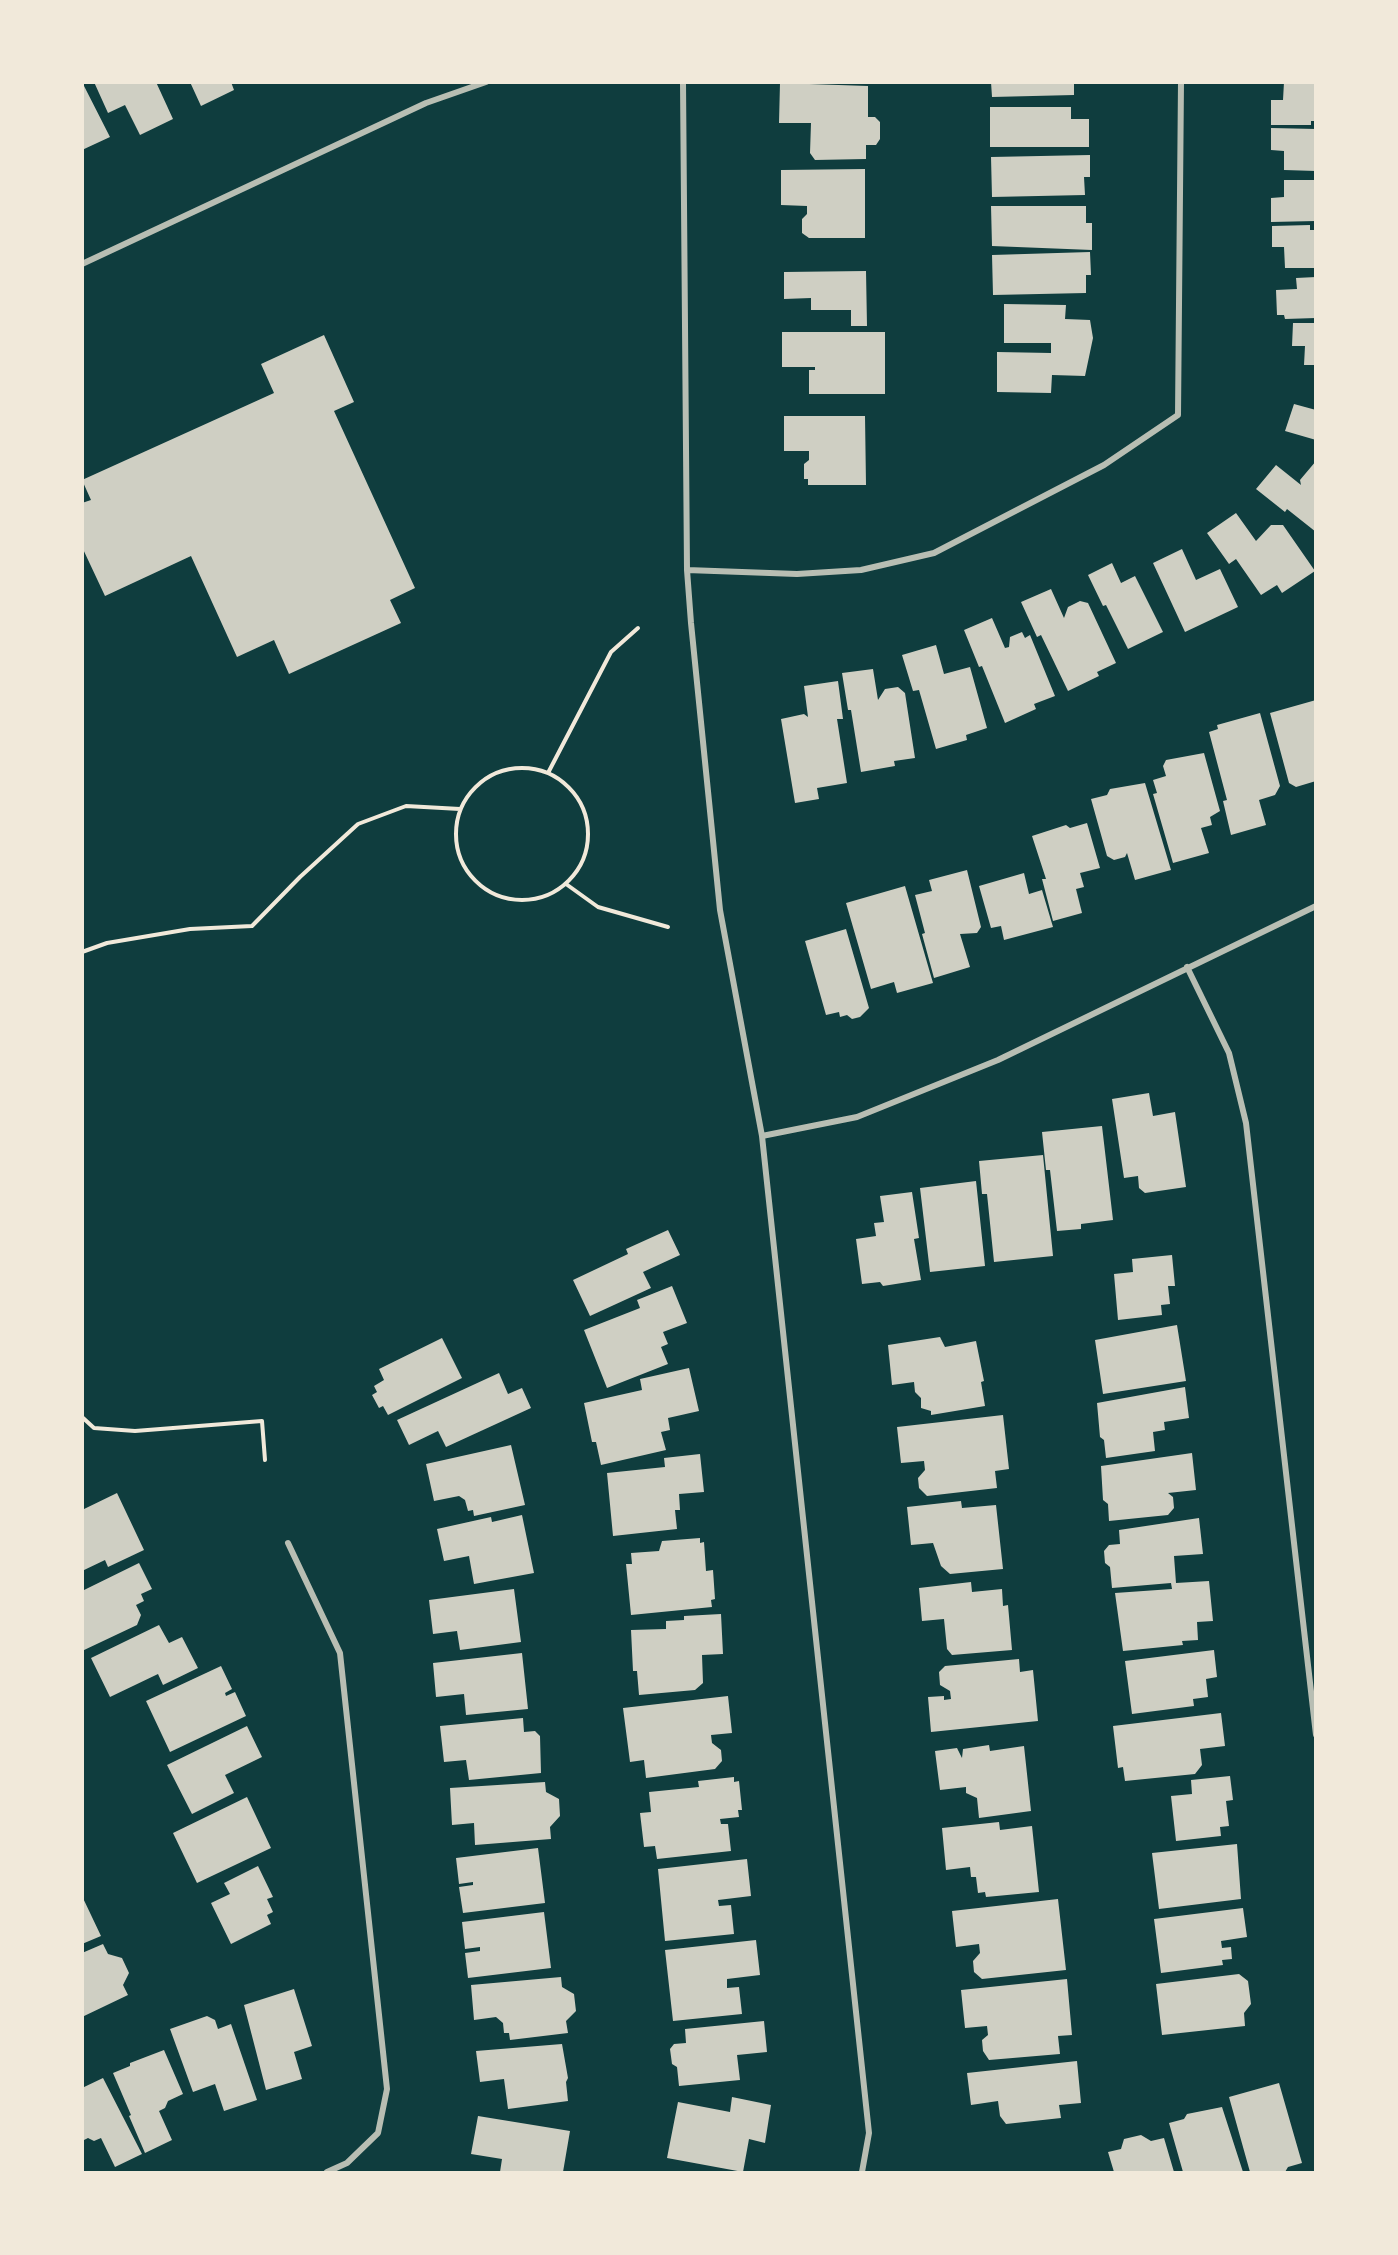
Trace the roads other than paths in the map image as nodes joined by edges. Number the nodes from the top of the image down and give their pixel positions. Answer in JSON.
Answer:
{"nodes":[{"id":1,"x":486,"y":82,"type":"edge"},
{"id":2,"x":683,"y":82,"type":"edge"},
{"id":3,"x":1181,"y":82,"type":"edge"},
{"id":4,"x":82,"y":264,"type":"edge"},
{"id":5,"x":687,"y":570,"type":"junction"},
{"id":6,"x":1316,"y":906,"type":"edge"},
{"id":7,"x":1186,"y":967,"type":"junction"},
{"id":8,"x":762,"y":1136,"type":"junction"},
{"id":9,"x":288,"y":1543,"type":"dead end"},
{"id":10,"x":1316,"y":1735,"type":"edge"},
{"id":11,"x":327,"y":2172,"type":"edge"},
{"id":12,"x":862,"y":2172,"type":"edge"}],
"edges":[{"from":1,"to":4,"type":"street"},
{"from":2,"to":5,"type":"street"},
{"from":3,"to":5,"type":"street"},
{"from":5,"to":8,"type":"street"},
{"from":6,"to":7,"type":"street"},
{"from":7,"to":8,"type":"street"},
{"from":7,"to":10,"type":"street"},
{"from":8,"to":12,"type":"street"},
{"from":9,"to":11,"type":"street"}]}
